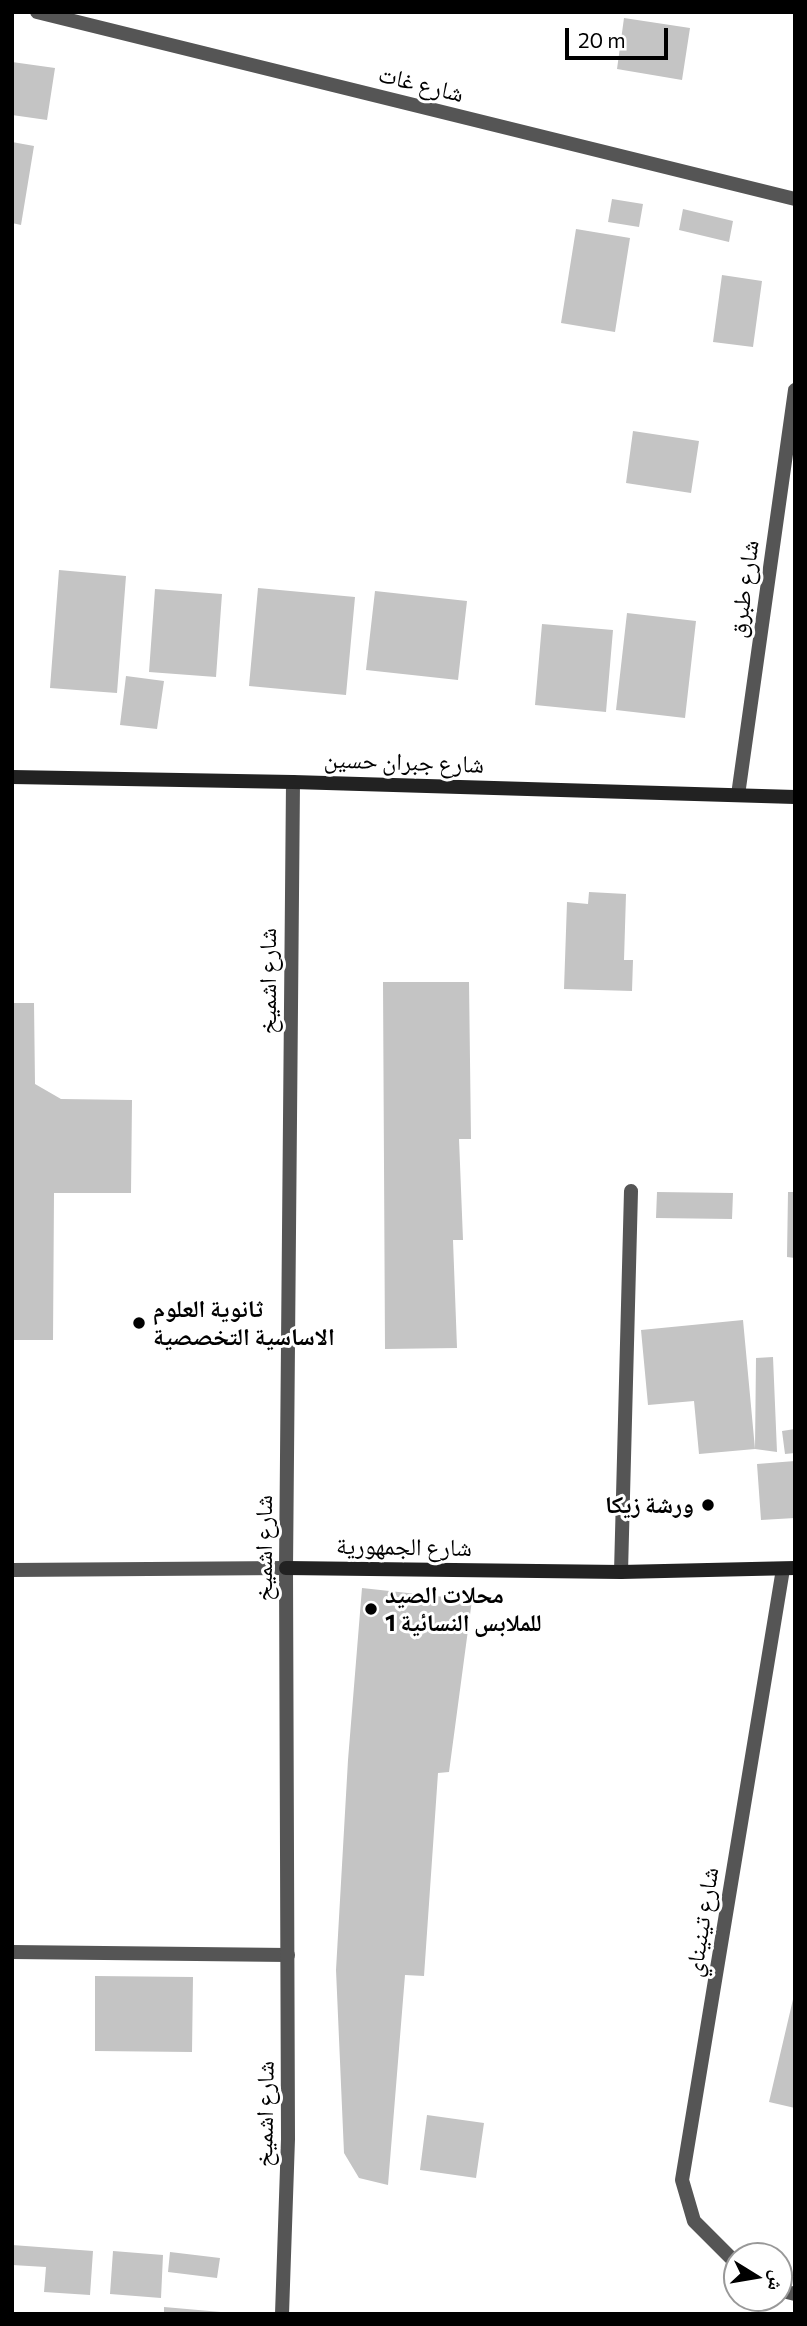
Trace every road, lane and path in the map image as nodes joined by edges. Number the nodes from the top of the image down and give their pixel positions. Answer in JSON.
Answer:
{"nodes":[{"id":1,"x":37,"y":12,"type":"edge"},
{"id":2,"x":795,"y":199,"type":"edge"},
{"id":3,"x":795,"y":390,"type":"edge"},
{"id":4,"x":12,"y":777,"type":"edge"},
{"id":5,"x":293,"y":782,"type":"junction"},
{"id":6,"x":738,"y":795,"type":"junction"},
{"id":7,"x":795,"y":797,"type":"edge"},
{"id":8,"x":631,"y":1191,"type":"dead end"},
{"id":9,"x":286,"y":1569,"type":"junction"},
{"id":10,"x":789,"y":1569,"type":"edge"},
{"id":11,"x":12,"y":1570,"type":"edge"},
{"id":12,"x":621,"y":1572,"type":"junction"},
{"id":13,"x":12,"y":1952,"type":"edge"},
{"id":14,"x":288,"y":1955,"type":"junction"},
{"id":15,"x":723,"y":2250,"type":"edge"},
{"id":16,"x":282,"y":2314,"type":"edge"}],
"edges":[{"from":1,"to":2,"type":"street","name":"شارع غات"},
{"from":3,"to":6,"type":"street","name":"شارع طبرق"},
{"from":4,"to":5,"type":"main road","name":"شارع جبران حسين"},
{"from":5,"to":6,"type":"main road","name":"شارع جبران حسين"},
{"from":5,"to":9,"type":"street","name":"شارع اشميخ"},
{"from":6,"to":7,"type":"main road","name":"شارع جبران حسين"},
{"from":8,"to":12,"type":"street"},
{"from":9,"to":11,"type":"street","name":"شارع الجمهورية"},
{"from":9,"to":12,"type":"main road","name":"شارع الجمهورية"},
{"from":9,"to":14,"type":"street","name":"شارع اشميخ"},
{"from":10,"to":12,"type":"main road","name":"شارع الجمهورية"},
{"from":10,"to":15,"type":"street","name":"شارع تينيناي"},
{"from":13,"to":14,"type":"street"},
{"from":14,"to":16,"type":"street","name":"شارع اشميخ"}]}
